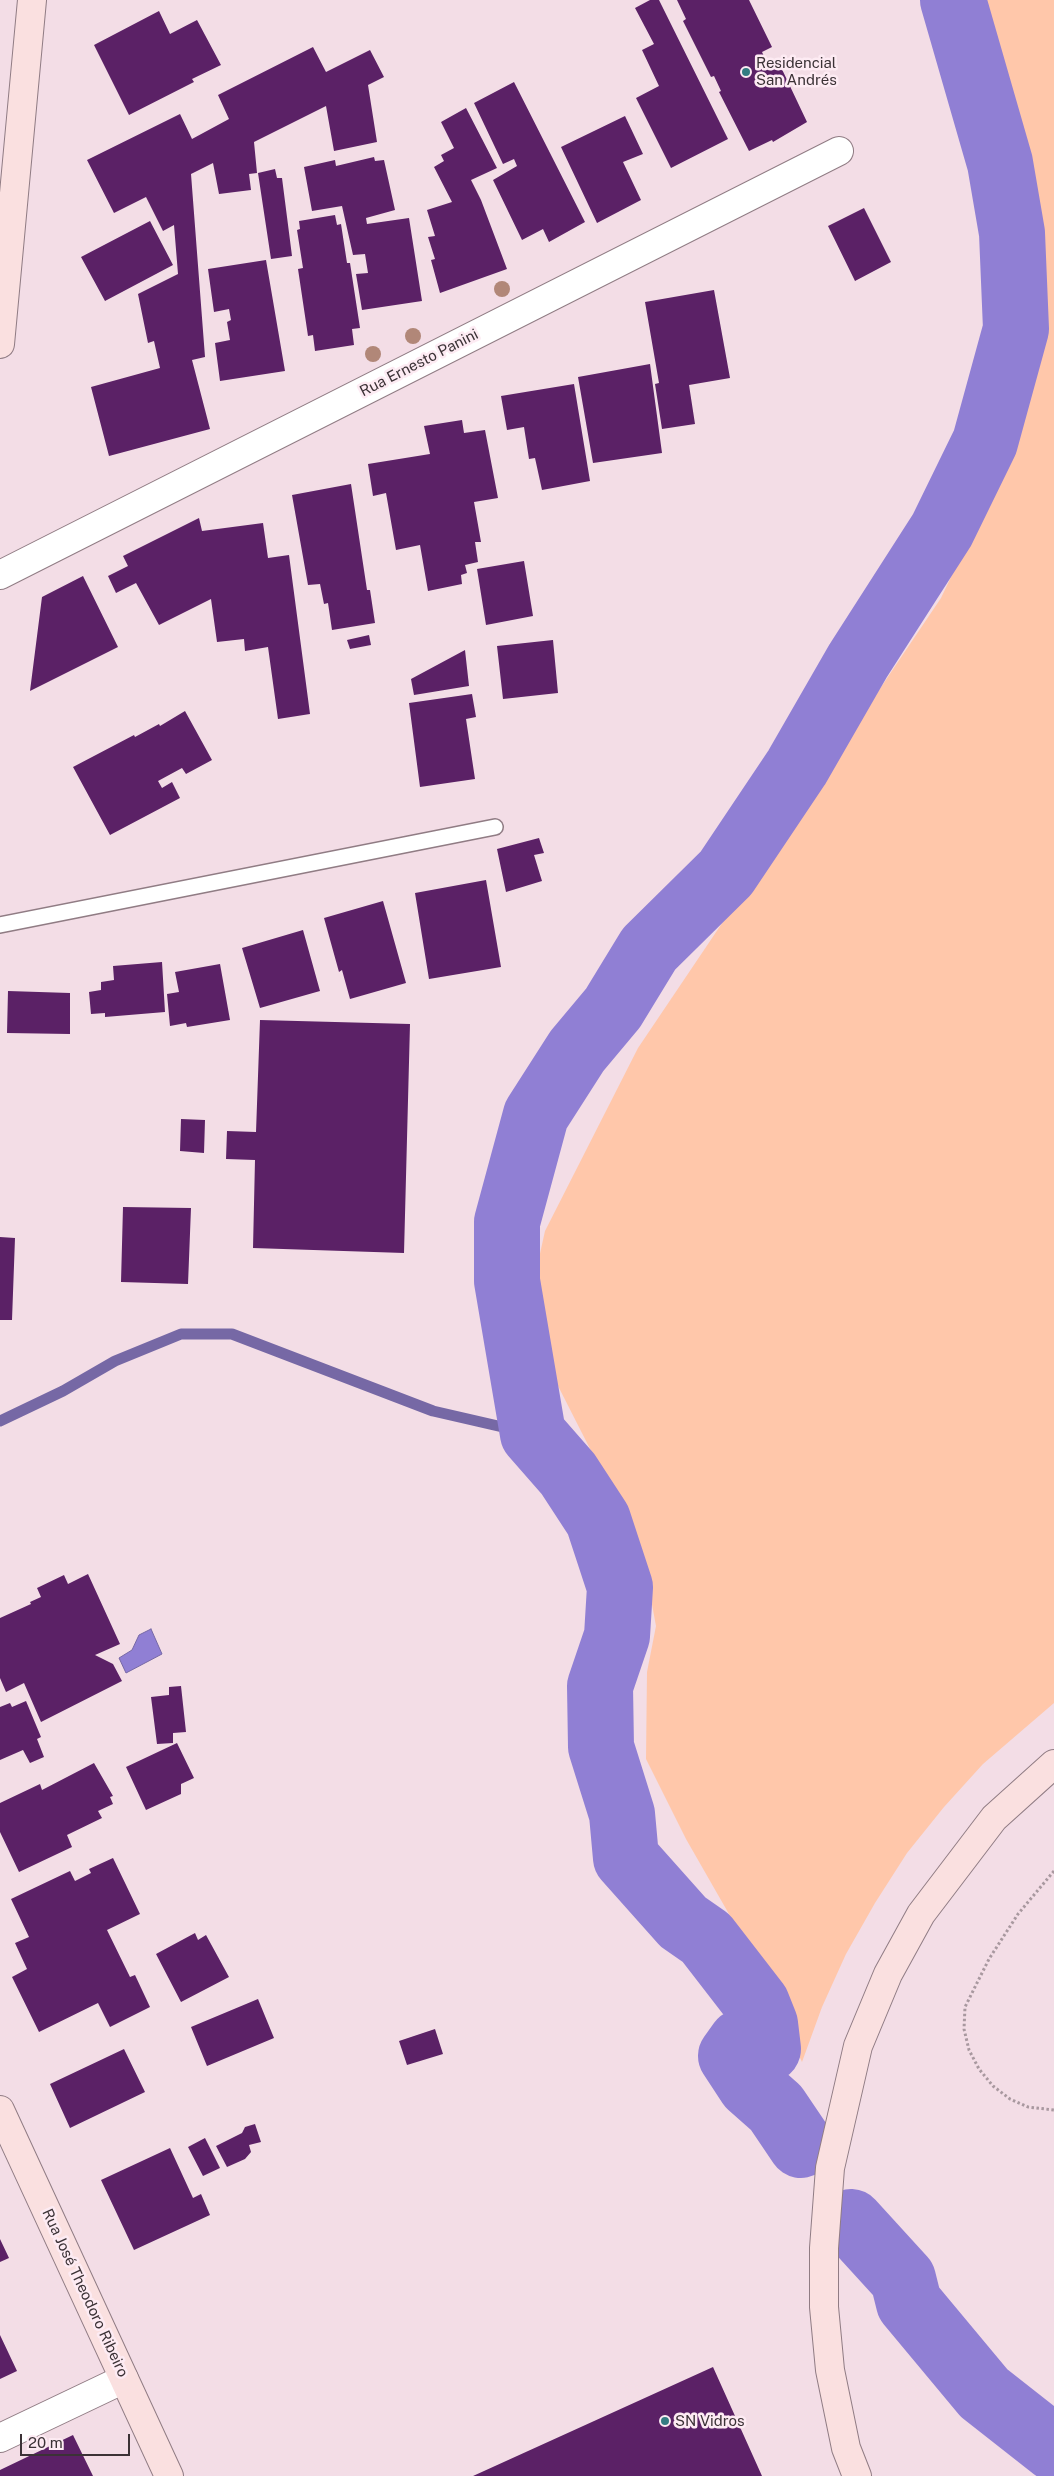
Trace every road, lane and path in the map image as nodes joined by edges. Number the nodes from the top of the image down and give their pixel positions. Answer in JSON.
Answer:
{"nodes":[{"id":1,"x":32,"y":0,"type":"edge"},
{"id":2,"x":839,"y":151,"type":"dead end"},
{"id":3,"x":2,"y":289,"type":"edge"},
{"id":4,"x":0,"y":344,"type":"edge"},
{"id":5,"x":0,"y":575,"type":"edge"},
{"id":6,"x":495,"y":827,"type":"dead end"},
{"id":7,"x":0,"y":925,"type":"edge"},
{"id":8,"x":1054,"y":1764,"type":"edge"},
{"id":9,"x":1054,"y":1870,"type":"edge"},
{"id":10,"x":0,"y":2110,"type":"edge"},
{"id":11,"x":1054,"y":2110,"type":"edge"},
{"id":12,"x":124,"y":2379,"type":"junction"},
{"id":13,"x":0,"y":2438,"type":"edge"},
{"id":14,"x":169,"y":2476,"type":"edge"},
{"id":15,"x":857,"y":2476,"type":"edge"}],
"edges":[{"from":1,"to":3,"type":"main road"},
{"from":2,"to":5,"type":"street","name":"Rua Ernesto Panini"},
{"from":3,"to":4,"type":"main road"},
{"from":6,"to":7,"type":"lane"},
{"from":8,"to":15,"type":"main road"},
{"from":9,"to":11,"type":"path"},
{"from":10,"to":12,"type":"main road","name":"Rua José Theodoro Ribeiro"},
{"from":12,"to":13,"type":"street"},
{"from":12,"to":14,"type":"main road","name":"Rua José Theodoro Ribeiro"}]}
